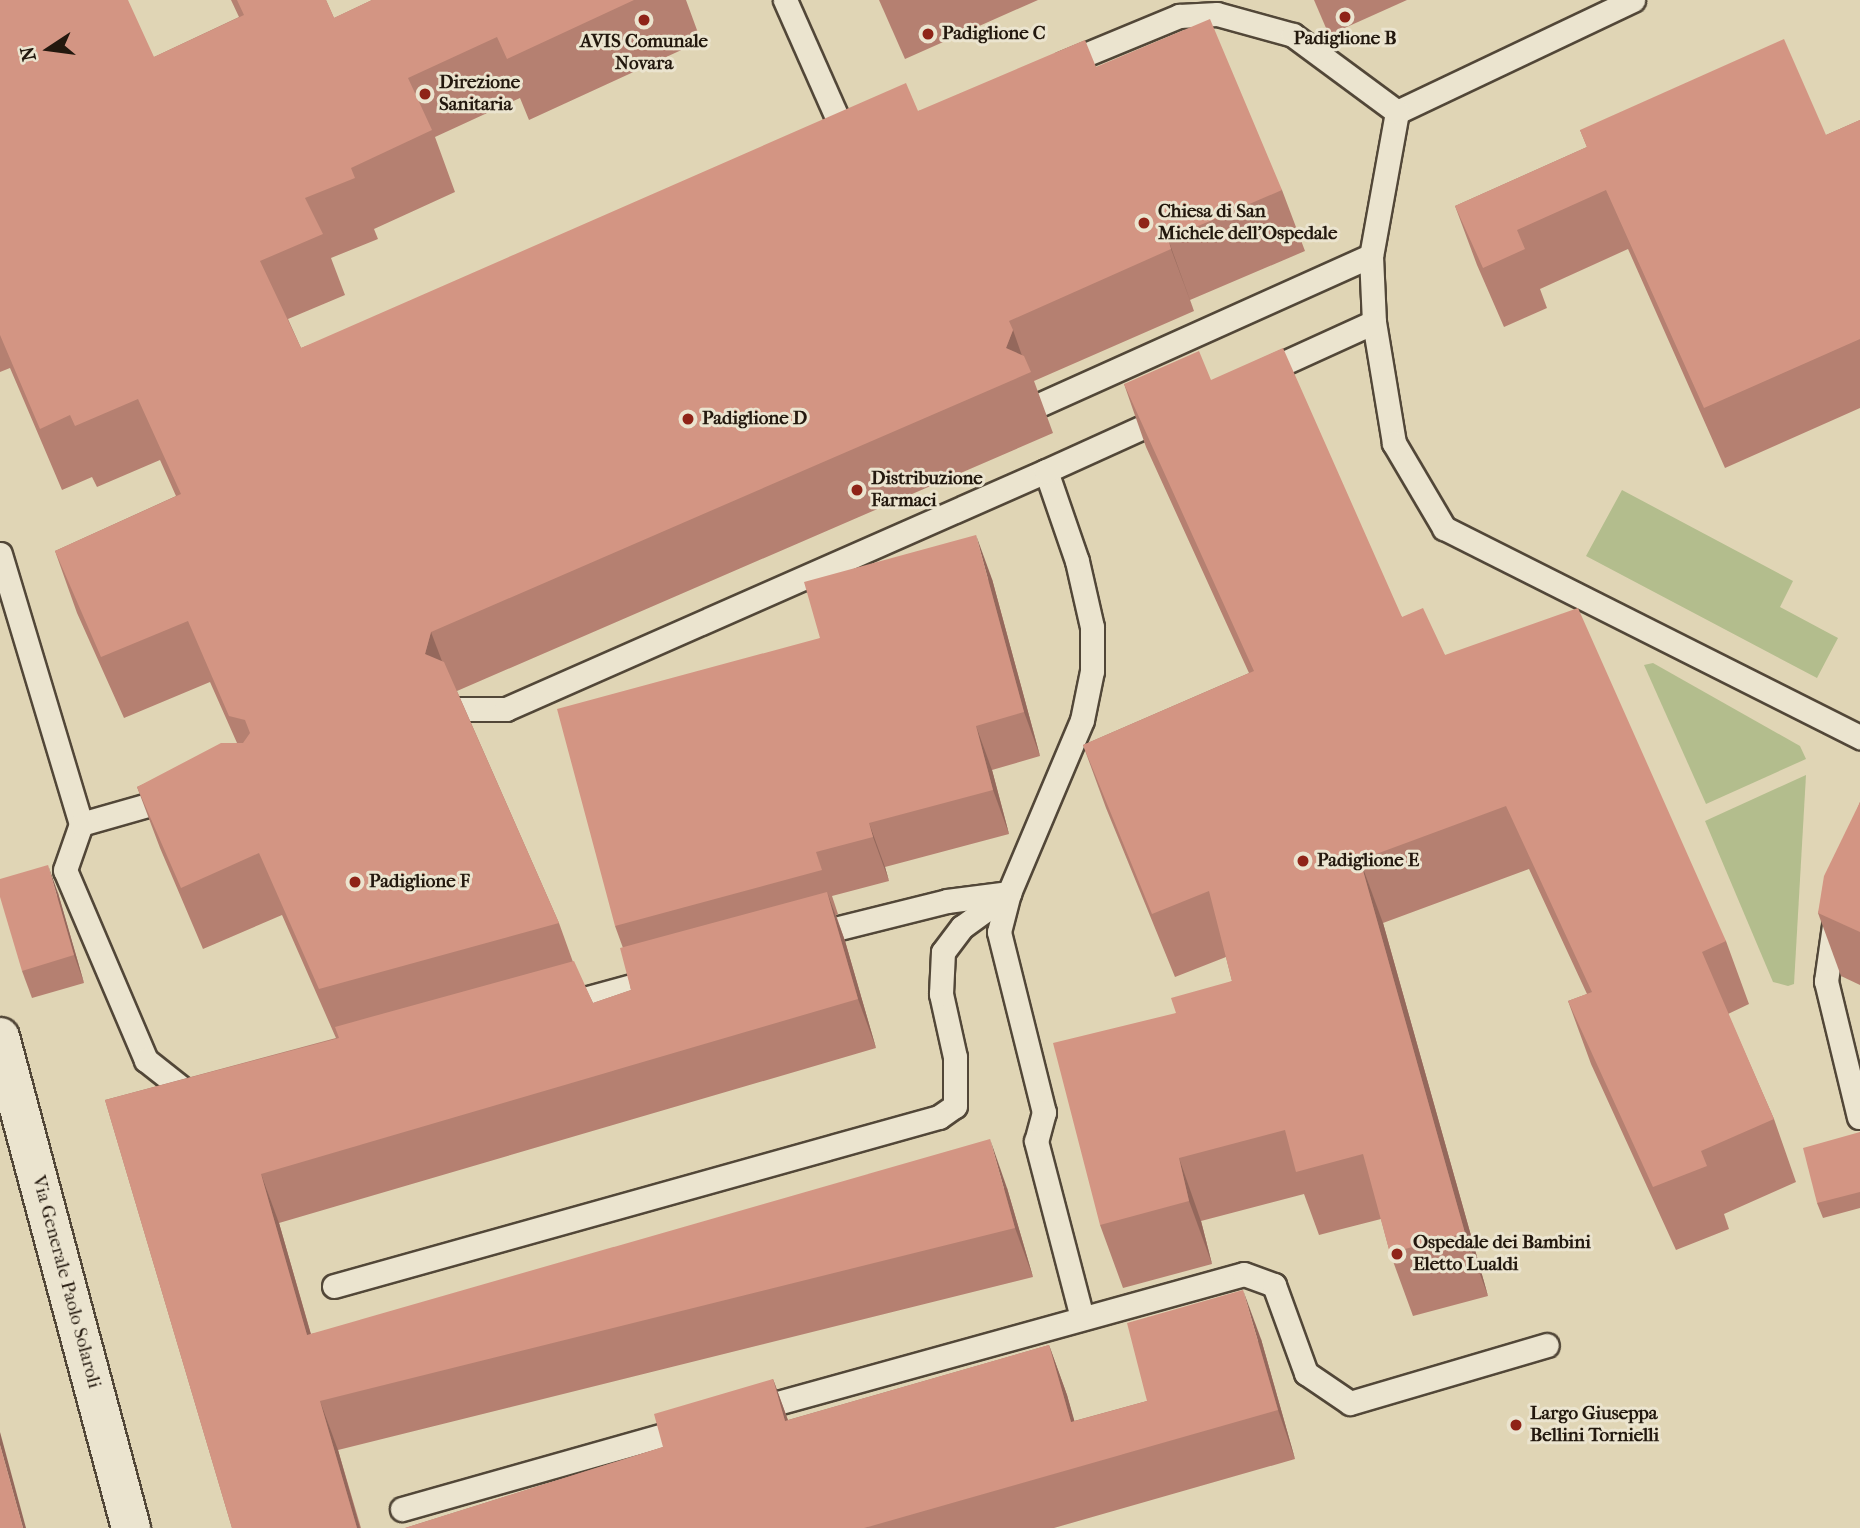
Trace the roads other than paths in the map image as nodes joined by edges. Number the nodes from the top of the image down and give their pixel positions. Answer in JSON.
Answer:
{"nodes":[{"id":1,"x":785,"y":0,"type":"edge"},
{"id":2,"x":1633,"y":0,"type":"edge"},
{"id":3,"x":1176,"y":8,"type":"edge"},
{"id":4,"x":1039,"y":74,"type":"edge"},
{"id":5,"x":1397,"y":112,"type":"junction"},
{"id":6,"x":870,"y":127,"type":"edge"},
{"id":7,"x":843,"y":131,"type":"junction"},
{"id":8,"x":821,"y":141,"type":"edge"},
{"id":9,"x":1371,"y":256,"type":"junction"},
{"id":10,"x":1374,"y":323,"type":"junction"},
{"id":11,"x":1239,"y":383,"type":"edge"},
{"id":12,"x":1041,"y":404,"type":"dead end"},
{"id":13,"x":1190,"y":406,"type":"edge"},
{"id":14,"x":1046,"y":471,"type":"junction"},
{"id":15,"x":0,"y":554,"type":"edge"},
{"id":16,"x":460,"y":709,"type":"edge"},
{"id":17,"x":1860,"y":737,"type":"edge"},
{"id":18,"x":198,"y":791,"type":"edge"},
{"id":19,"x":80,"y":824,"type":"junction"},
{"id":20,"x":1840,"y":888,"type":"edge"},
{"id":21,"x":1009,"y":893,"type":"junction"},
{"id":22,"x":791,"y":941,"type":"edge"},
{"id":23,"x":685,"y":971,"type":"edge"},
{"id":24,"x":538,"y":1012,"type":"edge"},
{"id":25,"x":0,"y":1037,"type":"edge"},
{"id":26,"x":1853,"y":1071,"type":"edge"},
{"id":27,"x":228,"y":1095,"type":"edge"},
{"id":28,"x":201,"y":1103,"type":"junction"},
{"id":29,"x":177,"y":1112,"type":"edge"},
{"id":30,"x":1859,"y":1117,"type":"edge"},
{"id":31,"x":334,"y":1286,"type":"dead end"},
{"id":32,"x":1082,"y":1318,"type":"junction"},
{"id":33,"x":1547,"y":1345,"type":"dead end"},
{"id":34,"x":402,"y":1508,"type":"dead end"},
{"id":35,"x":131,"y":1528,"type":"edge"}],
"edges":[{"from":1,"to":7,"type":"lane"},
{"from":2,"to":5,"type":"lane"},
{"from":3,"to":4,"type":"lane"},
{"from":3,"to":5,"type":"lane"},
{"from":5,"to":9,"type":"lane"},
{"from":6,"to":7,"type":"lane"},
{"from":7,"to":8,"type":"lane"},
{"from":9,"to":10,"type":"lane"},
{"from":9,"to":12,"type":"lane"},
{"from":10,"to":11,"type":"lane"},
{"from":10,"to":17,"type":"lane"},
{"from":13,"to":14,"type":"lane"},
{"from":14,"to":16,"type":"lane"},
{"from":14,"to":21,"type":"lane"},
{"from":15,"to":19,"type":"lane"},
{"from":18,"to":19,"type":"lane"},
{"from":19,"to":28,"type":"lane"},
{"from":20,"to":26,"type":"lane"},
{"from":21,"to":22,"type":"lane"},
{"from":21,"to":31,"type":"lane"},
{"from":21,"to":32,"type":"lane"},
{"from":23,"to":24,"type":"lane"},
{"from":25,"to":35,"type":"street","name":"Via Generale Paolo Solaroli"},
{"from":26,"to":30,"type":"lane"},
{"from":27,"to":28,"type":"lane"},
{"from":28,"to":29,"type":"lane"},
{"from":32,"to":33,"type":"lane"},
{"from":32,"to":34,"type":"lane"}]}
